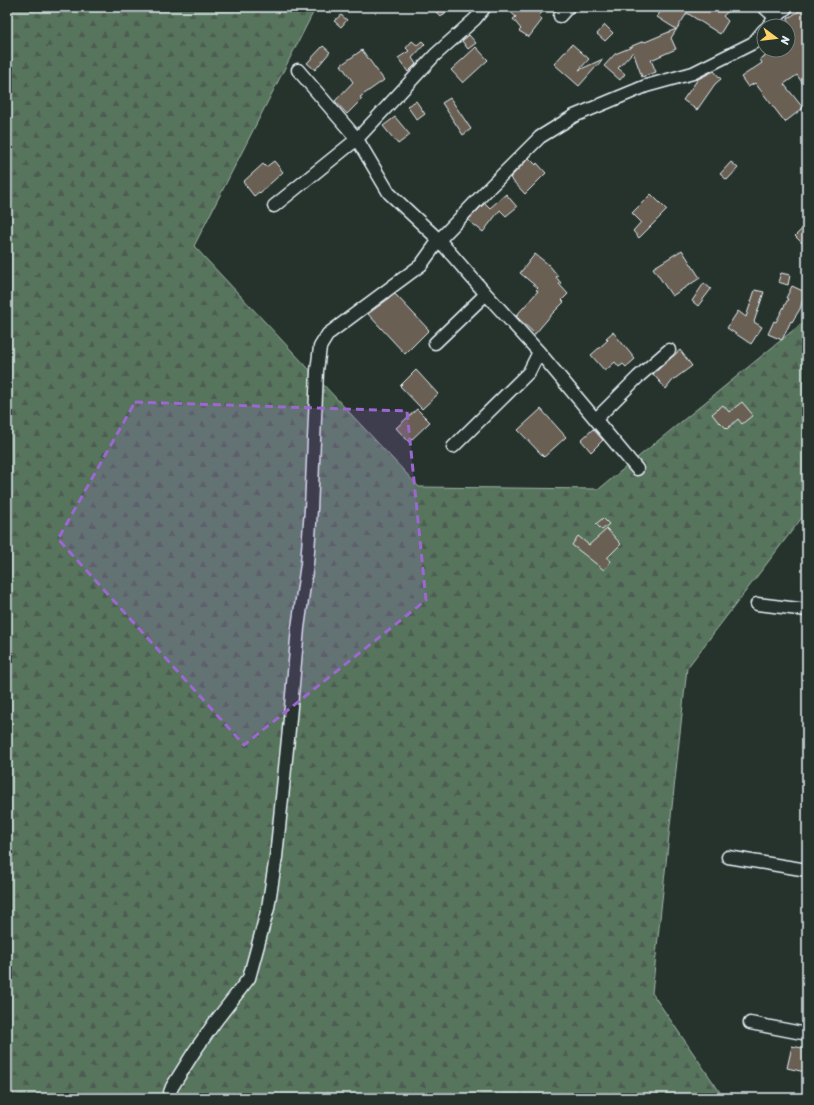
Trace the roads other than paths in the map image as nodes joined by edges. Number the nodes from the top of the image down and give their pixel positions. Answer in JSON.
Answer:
{"nodes":[{"id":1,"x":485,"y":7,"type":"edge"},
{"id":2,"x":764,"y":7,"type":"edge"},
{"id":3,"x":787,"y":7,"type":"edge"},
{"id":4,"x":770,"y":18,"type":"edge"},
{"id":5,"x":776,"y":18,"type":"edge"},
{"id":6,"x":756,"y":39,"type":"edge"},
{"id":7,"x":298,"y":70,"type":"dead end"},
{"id":8,"x":357,"y":139,"type":"junction"},
{"id":9,"x":274,"y":206,"type":"dead end"},
{"id":10,"x":439,"y":240,"type":"junction"},
{"id":11,"x":486,"y":294,"type":"junction"},
{"id":12,"x":435,"y":343,"type":"dead end"},
{"id":13,"x":669,"y":350,"type":"dead end"},
{"id":14,"x":539,"y":352,"type":"junction"},
{"id":15,"x":596,"y":419,"type":"junction"},
{"id":16,"x":453,"y":447,"type":"dead end"},
{"id":17,"x":637,"y":469,"type":"dead end"},
{"id":18,"x":757,"y":604,"type":"dead end"},
{"id":19,"x":807,"y":610,"type":"edge"},
{"id":20,"x":728,"y":857,"type":"dead end"},
{"id":21,"x":807,"y":870,"type":"edge"},
{"id":22,"x":750,"y":1023,"type":"dead end"},
{"id":23,"x":807,"y":1034,"type":"edge"},
{"id":24,"x":168,"y":1098,"type":"edge"}],
"edges":[{"from":1,"to":8,"type":"street"},
{"from":2,"to":4,"type":"street"},
{"from":3,"to":5,"type":"street"},
{"from":6,"to":10,"type":"street"},
{"from":7,"to":8,"type":"street"},
{"from":8,"to":9,"type":"street"},
{"from":8,"to":10,"type":"street"},
{"from":10,"to":11,"type":"street"},
{"from":10,"to":24,"type":"street"},
{"from":11,"to":12,"type":"street"},
{"from":11,"to":14,"type":"street"},
{"from":13,"to":15,"type":"street"},
{"from":14,"to":15,"type":"street"},
{"from":14,"to":16,"type":"street"},
{"from":15,"to":17,"type":"street"},
{"from":18,"to":19,"type":"street"},
{"from":20,"to":21,"type":"street"},
{"from":22,"to":23,"type":"street"}]}
